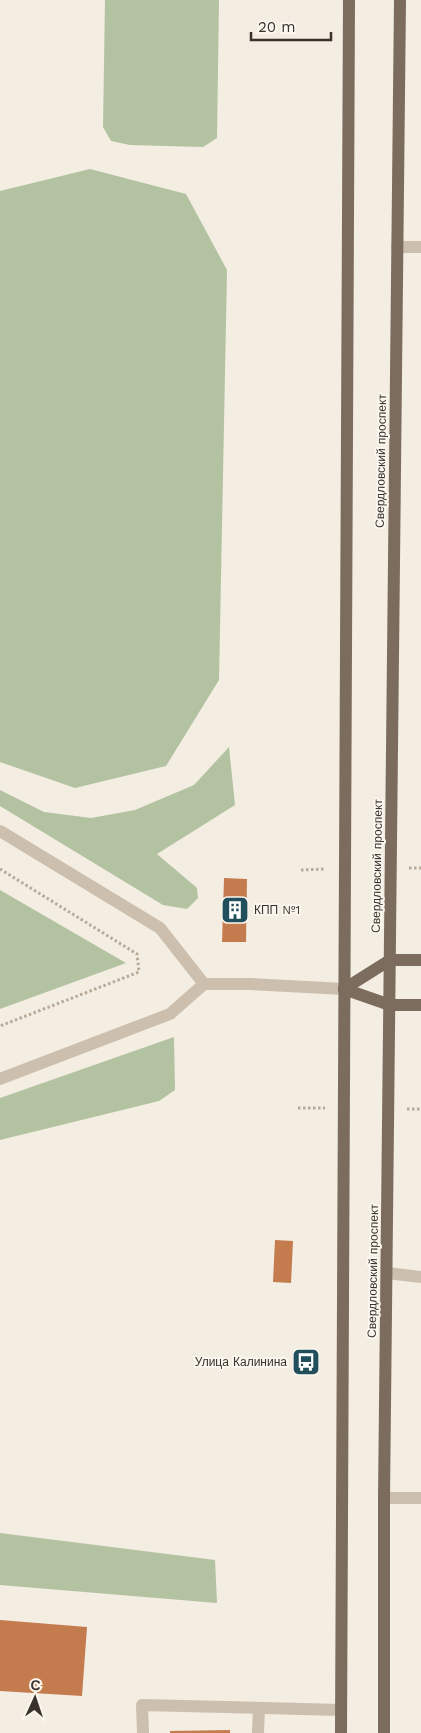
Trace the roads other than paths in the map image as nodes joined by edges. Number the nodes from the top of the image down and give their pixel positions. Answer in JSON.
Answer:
{"nodes":[{"id":1,"x":349,"y":0,"type":"edge"},
{"id":2,"x":400,"y":0,"type":"edge"},
{"id":3,"x":397,"y":247,"type":"junction"},
{"id":4,"x":421,"y":247,"type":"edge"},
{"id":5,"x":0,"y":831,"type":"edge"},
{"id":6,"x":390,"y":960,"type":"junction"},
{"id":7,"x":421,"y":960,"type":"edge"},
{"id":8,"x":204,"y":984,"type":"junction"},
{"id":9,"x":344,"y":989,"type":"junction"},
{"id":10,"x":390,"y":1005,"type":"junction"},
{"id":11,"x":421,"y":1006,"type":"edge"},
{"id":12,"x":0,"y":1079,"type":"edge"},
{"id":13,"x":386,"y":1273,"type":"junction"},
{"id":14,"x":421,"y":1277,"type":"edge"},
{"id":15,"x":384,"y":1498,"type":"junction"},
{"id":16,"x":421,"y":1498,"type":"edge"},
{"id":17,"x":259,"y":1708,"type":"junction"},
{"id":18,"x":341,"y":1710,"type":"junction"},
{"id":19,"x":143,"y":1733,"type":"edge"},
{"id":20,"x":258,"y":1733,"type":"edge"},
{"id":21,"x":341,"y":1733,"type":"edge"},
{"id":22,"x":384,"y":1733,"type":"edge"}],
"edges":[{"from":1,"to":9,"type":"main road"},
{"from":2,"to":3,"type":"main road","name":"Свердловский проспект"},
{"from":3,"to":4,"type":"street"},
{"from":3,"to":6,"type":"main road","name":"Свердловский проспект"},
{"from":5,"to":8,"type":"street"},
{"from":6,"to":7,"type":"main road"},
{"from":6,"to":9,"type":"main road"},
{"from":6,"to":10,"type":"main road","name":"Свердловский проспект"},
{"from":8,"to":9,"type":"street"},
{"from":8,"to":12,"type":"street"},
{"from":9,"to":10,"type":"main road"},
{"from":9,"to":18,"type":"main road"},
{"from":10,"to":11,"type":"main road"},
{"from":10,"to":13,"type":"main road","name":"Свердловский проспект"},
{"from":13,"to":14,"type":"street"},
{"from":13,"to":15,"type":"main road","name":"Свердловский проспект"},
{"from":15,"to":16,"type":"street"},
{"from":15,"to":22,"type":"main road","name":"Свердловский проспект"},
{"from":17,"to":18,"type":"street"},
{"from":17,"to":19,"type":"street"},
{"from":17,"to":20,"type":"street"},
{"from":18,"to":21,"type":"main road"}]}
